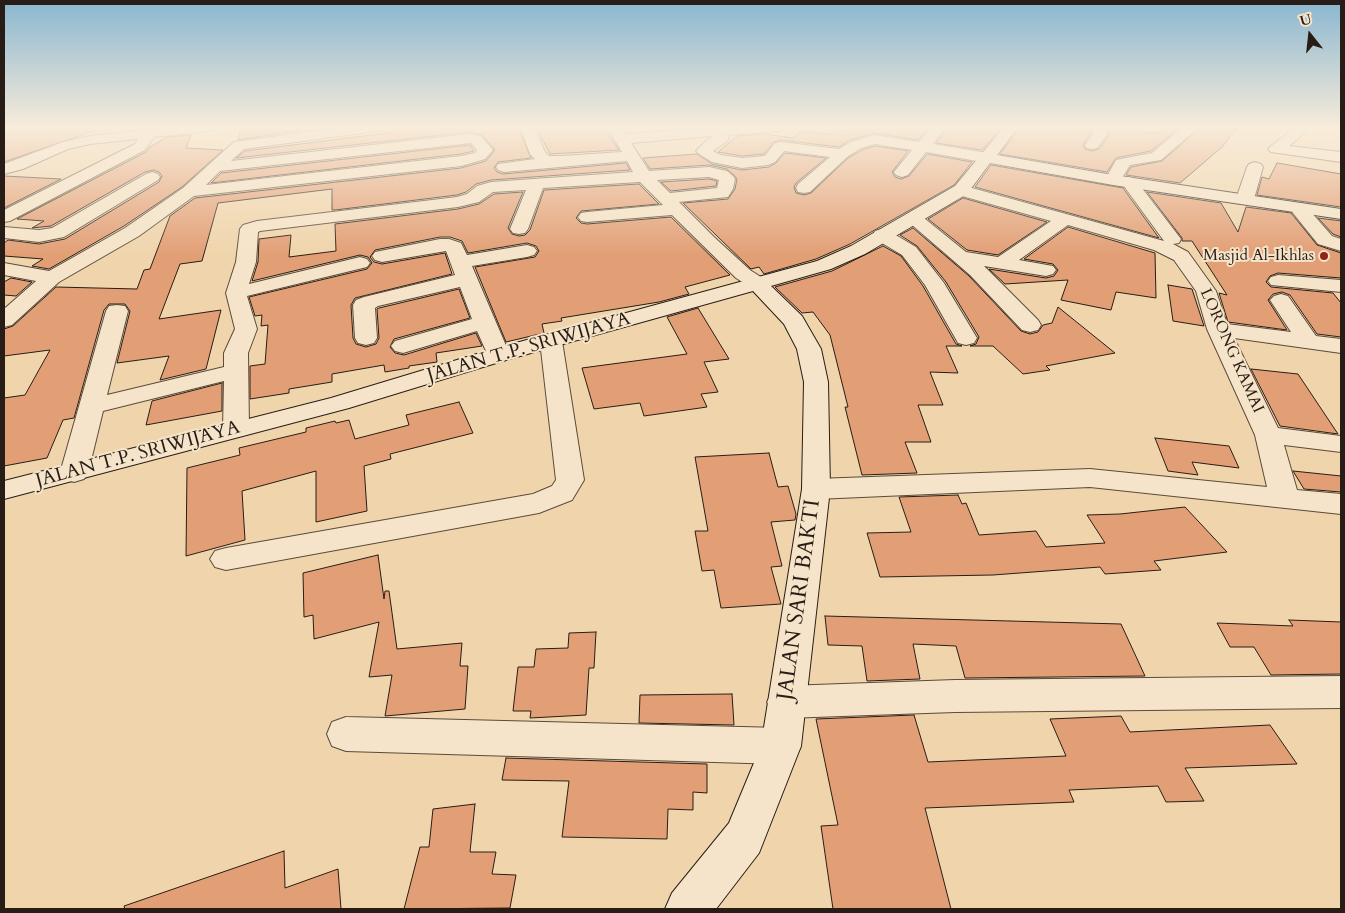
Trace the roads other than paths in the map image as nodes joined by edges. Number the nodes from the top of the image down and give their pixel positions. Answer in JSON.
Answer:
{"nodes":[{"id":1,"x":103,"y":170,"type":"edge"},
{"id":2,"x":214,"y":170,"type":"edge"},
{"id":3,"x":384,"y":170,"type":"edge"},
{"id":4,"x":640,"y":170,"type":"edge"},
{"id":5,"x":825,"y":170,"type":"edge"},
{"id":6,"x":904,"y":170,"type":"edge"},
{"id":7,"x":978,"y":170,"type":"edge"},
{"id":8,"x":1055,"y":170,"type":"edge"},
{"id":9,"x":1122,"y":170,"type":"edge"},
{"id":10,"x":1254,"y":170,"type":"edge"},
{"id":11,"x":902,"y":172,"type":"dead end"},
{"id":12,"x":643,"y":175,"type":"junction"},
{"id":13,"x":152,"y":177,"type":"dead end"},
{"id":14,"x":1121,"y":181,"type":"junction"},
{"id":15,"x":536,"y":184,"type":"junction"},
{"id":16,"x":804,"y":188,"type":"dead end"},
{"id":17,"x":961,"y":190,"type":"junction"},
{"id":18,"x":189,"y":192,"type":"junction"},
{"id":19,"x":1245,"y":200,"type":"junction"},
{"id":20,"x":671,"y":204,"type":"junction"},
{"id":21,"x":1298,"y":208,"type":"junction"},
{"id":22,"x":1341,"y":214,"type":"edge"},
{"id":23,"x":587,"y":217,"type":"dead end"},
{"id":24,"x":913,"y":218,"type":"junction"},
{"id":25,"x":1065,"y":219,"type":"junction"},
{"id":26,"x":519,"y":229,"type":"dead end"},
{"id":27,"x":5,"y":230,"type":"edge"},
{"id":28,"x":882,"y":235,"type":"junction"},
{"id":29,"x":1172,"y":239,"type":"dead end"},
{"id":30,"x":1341,"y":245,"type":"edge"},
{"id":31,"x":528,"y":252,"type":"dead end"},
{"id":32,"x":382,"y":256,"type":"dead end"},
{"id":33,"x":960,"y":257,"type":"junction"},
{"id":34,"x":360,"y":263,"type":"dead end"},
{"id":35,"x":1002,"y":263,"type":"junction"},
{"id":36,"x":1046,"y":270,"type":"dead end"},
{"id":37,"x":463,"y":271,"type":"junction"},
{"id":38,"x":8,"y":273,"type":"edge"},
{"id":39,"x":52,"y":278,"type":"junction"},
{"id":40,"x":757,"y":283,"type":"junction"},
{"id":41,"x":1341,"y":286,"type":"edge"},
{"id":42,"x":236,"y":293,"type":"junction"},
{"id":43,"x":117,"y":311,"type":"dead end"},
{"id":44,"x":4,"y":320,"type":"edge"},
{"id":45,"x":484,"y":322,"type":"junction"},
{"id":46,"x":1030,"y":324,"type":"dead end"},
{"id":47,"x":1218,"y":329,"type":"junction"},
{"id":48,"x":366,"y":338,"type":"dead end"},
{"id":49,"x":966,"y":338,"type":"dead end"},
{"id":50,"x":551,"y":341,"type":"junction"},
{"id":51,"x":1309,"y":342,"type":"junction"},
{"id":52,"x":404,"y":346,"type":"dead end"},
{"id":53,"x":1341,"y":346,"type":"edge"},
{"id":54,"x":498,"y":355,"type":"junction"},
{"id":55,"x":236,"y":371,"type":"junction"},
{"id":56,"x":92,"y":406,"type":"junction"},
{"id":57,"x":236,"y":429,"type":"junction"},
{"id":58,"x":1268,"y":435,"type":"junction"},
{"id":59,"x":1341,"y":444,"type":"edge"},
{"id":60,"x":74,"y":473,"type":"junction"},
{"id":61,"x":816,"y":489,"type":"junction"},
{"id":62,"x":4,"y":490,"type":"edge"},
{"id":63,"x":1285,"y":499,"type":"junction"},
{"id":64,"x":1341,"y":504,"type":"edge"},
{"id":65,"x":226,"y":559,"type":"dead end"},
{"id":66,"x":1341,"y":692,"type":"edge"},
{"id":67,"x":786,"y":702,"type":"junction"},
{"id":68,"x":346,"y":734,"type":"dead end"},
{"id":69,"x":781,"y":746,"type":"junction"},
{"id":70,"x":688,"y":909,"type":"edge"}],
"edges":[{"from":1,"to":27,"type":"street"},
{"from":2,"to":18,"type":"street"},
{"from":3,"to":18,"type":"street"},
{"from":4,"to":12,"type":"street","name":"JALAN SARI BAKTI"},
{"from":5,"to":16,"type":"street"},
{"from":6,"to":11,"type":"street"},
{"from":7,"to":17,"type":"street","name":"JALAN T.P. SRIWIJAYA"},
{"from":8,"to":14,"type":"street"},
{"from":9,"to":14,"type":"street"},
{"from":10,"to":19,"type":"street"},
{"from":12,"to":15,"type":"street"},
{"from":12,"to":20,"type":"street","name":"JALAN SARI BAKTI"},
{"from":12,"to":20,"type":"street"},
{"from":13,"to":27,"type":"street"},
{"from":14,"to":19,"type":"street"},
{"from":14,"to":29,"type":"street"},
{"from":15,"to":26,"type":"street"},
{"from":15,"to":42,"type":"street"},
{"from":17,"to":24,"type":"street","name":"JALAN T.P. SRIWIJAYA"},
{"from":17,"to":25,"type":"street","name":"LORONG KAMAI"},
{"from":18,"to":39,"type":"street"},
{"from":19,"to":21,"type":"street"},
{"from":20,"to":23,"type":"street"},
{"from":20,"to":40,"type":"street","name":"JALAN SARI BAKTI"},
{"from":21,"to":22,"type":"street"},
{"from":21,"to":30,"type":"street"},
{"from":24,"to":28,"type":"street","name":"JALAN T.P. SRIWIJAYA"},
{"from":24,"to":33,"type":"street"},
{"from":25,"to":35,"type":"street"},
{"from":25,"to":47,"type":"street","name":"LORONG KAMAI"},
{"from":28,"to":40,"type":"street","name":"JALAN T.P. SRIWIJAYA"},
{"from":28,"to":49,"type":"street"},
{"from":31,"to":37,"type":"street"},
{"from":32,"to":37,"type":"street"},
{"from":33,"to":35,"type":"street"},
{"from":33,"to":46,"type":"street"},
{"from":34,"to":42,"type":"street"},
{"from":35,"to":36,"type":"street"},
{"from":37,"to":45,"type":"street"},
{"from":37,"to":48,"type":"street"},
{"from":38,"to":39,"type":"street"},
{"from":39,"to":44,"type":"street"},
{"from":40,"to":50,"type":"street","name":"JALAN T.P. SRIWIJAYA"},
{"from":40,"to":61,"type":"street","name":"JALAN SARI BAKTI"},
{"from":41,"to":51,"type":"street"},
{"from":42,"to":55,"type":"street"},
{"from":43,"to":56,"type":"street"},
{"from":45,"to":52,"type":"street"},
{"from":45,"to":54,"type":"street"},
{"from":47,"to":51,"type":"street"},
{"from":47,"to":58,"type":"street","name":"LORONG KAMAI"},
{"from":50,"to":54,"type":"street","name":"JALAN T.P. SRIWIJAYA"},
{"from":50,"to":65,"type":"street"},
{"from":51,"to":53,"type":"street"},
{"from":54,"to":57,"type":"street","name":"JALAN T.P. SRIWIJAYA"},
{"from":55,"to":56,"type":"street"},
{"from":55,"to":57,"type":"street"},
{"from":56,"to":60,"type":"street"},
{"from":57,"to":60,"type":"street","name":"JALAN T.P. SRIWIJAYA"},
{"from":58,"to":59,"type":"street"},
{"from":58,"to":63,"type":"street","name":"LORONG KAMAI"},
{"from":60,"to":62,"type":"street","name":"JALAN T.P. SRIWIJAYA"},
{"from":61,"to":63,"type":"street"},
{"from":61,"to":67,"type":"street","name":"JALAN SARI BAKTI"},
{"from":63,"to":64,"type":"street"},
{"from":66,"to":67,"type":"street"},
{"from":67,"to":69,"type":"street","name":"JALAN SARI BAKTI"},
{"from":68,"to":69,"type":"street"},
{"from":69,"to":70,"type":"street","name":"JALAN SARI BAKTI"}]}
